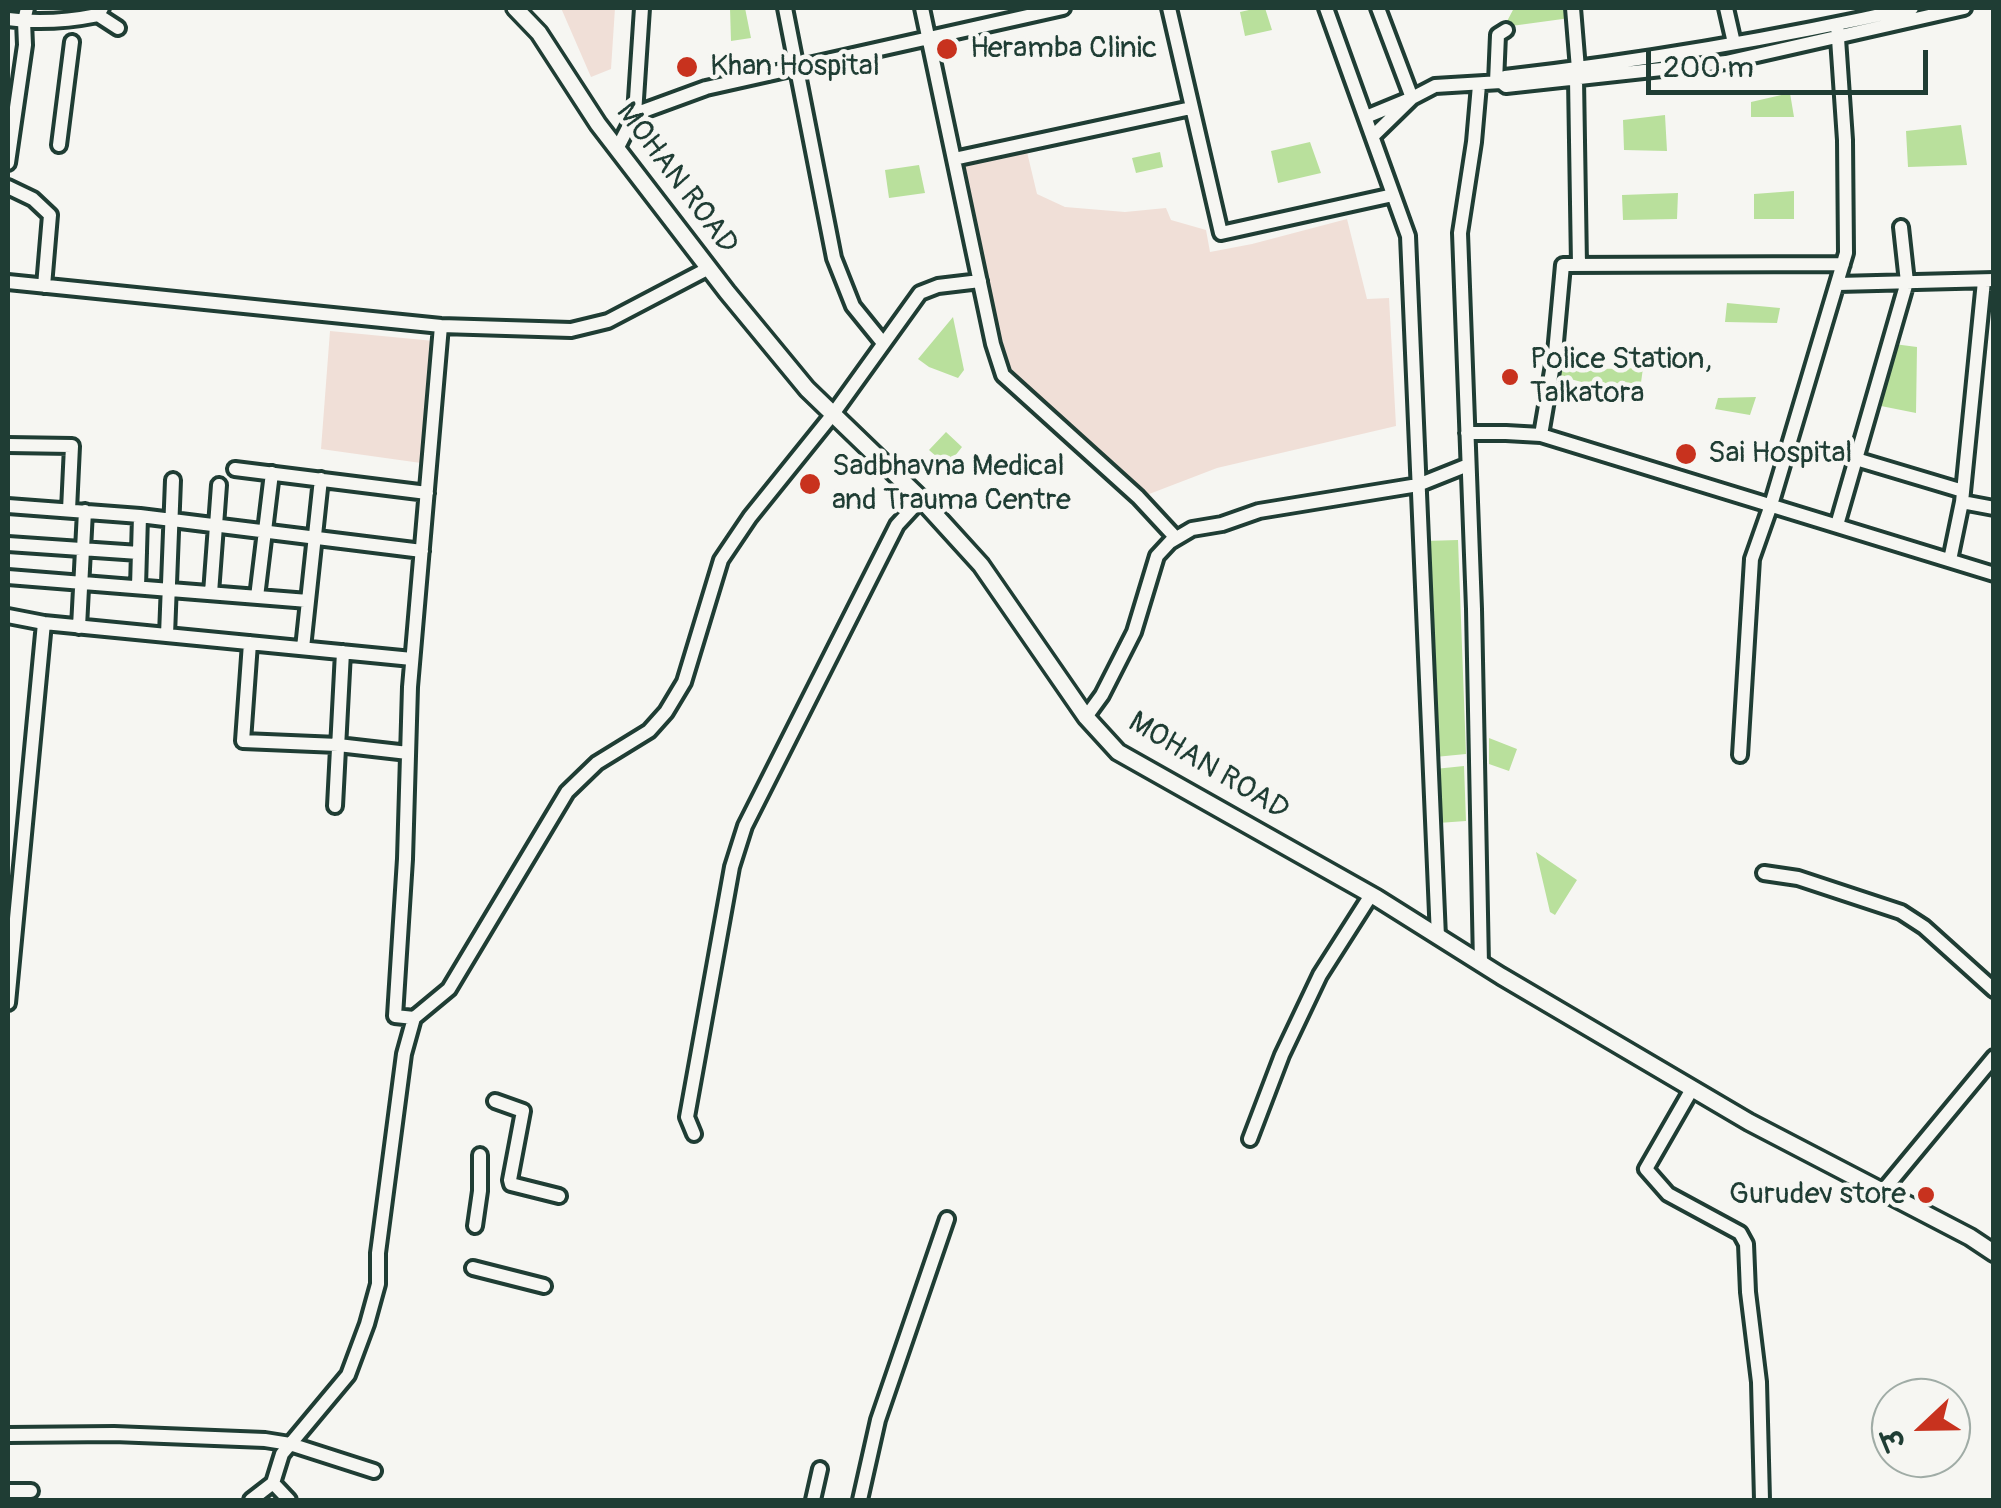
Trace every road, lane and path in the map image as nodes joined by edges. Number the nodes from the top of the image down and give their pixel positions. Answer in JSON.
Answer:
{"nodes":[{"id":1,"x":516,"y":8,"type":"edge"},
{"id":2,"x":642,"y":8,"type":"edge"},
{"id":3,"x":784,"y":8,"type":"edge"},
{"id":4,"x":922,"y":8,"type":"edge"},
{"id":5,"x":1063,"y":8,"type":"edge"},
{"id":6,"x":1170,"y":8,"type":"edge"},
{"id":7,"x":1326,"y":8,"type":"edge"},
{"id":8,"x":1378,"y":8,"type":"edge"},
{"id":9,"x":1573,"y":8,"type":"edge"},
{"id":10,"x":1726,"y":8,"type":"edge"},
{"id":11,"x":1964,"y":8,"type":"edge"},
{"id":12,"x":100,"y":11,"type":"edge"},
{"id":13,"x":1908,"y":11,"type":"edge"},
{"id":14,"x":25,"y":14,"type":"edge"},
{"id":15,"x":8,"y":19,"type":"edge"},
{"id":16,"x":118,"y":28,"type":"dead end"},
{"id":17,"x":1506,"y":30,"type":"dead end"},
{"id":18,"x":1838,"y":30,"type":"junction"},
{"id":19,"x":928,"y":38,"type":"junction"},
{"id":20,"x":72,"y":42,"type":"dead end"},
{"id":21,"x":1734,"y":43,"type":"junction"},
{"id":22,"x":796,"y":67,"type":"junction"},
{"id":23,"x":1577,"y":74,"type":"junction"},
{"id":24,"x":1498,"y":82,"type":"junction"},
{"id":25,"x":1479,"y":85,"type":"junction"},
{"id":26,"x":1412,"y":98,"type":"junction"},
{"id":27,"x":1192,"y":108,"type":"junction"},
{"id":28,"x":635,"y":114,"type":"junction"},
{"id":29,"x":1366,"y":117,"type":"junction"},
{"id":30,"x":1373,"y":136,"type":"junction"},
{"id":31,"x":59,"y":145,"type":"dead end"},
{"id":32,"x":617,"y":148,"type":"junction"},
{"id":33,"x":954,"y":158,"type":"junction"},
{"id":34,"x":8,"y":163,"type":"edge"},
{"id":35,"x":8,"y":187,"type":"edge"},
{"id":36,"x":1394,"y":195,"type":"junction"},
{"id":37,"x":1901,"y":227,"type":"dead end"},
{"id":38,"x":1579,"y":264,"type":"junction"},
{"id":39,"x":1844,"y":264,"type":"junction"},
{"id":40,"x":710,"y":268,"type":"junction"},
{"id":41,"x":1989,"y":280,"type":"edge"},
{"id":42,"x":980,"y":281,"type":"junction"},
{"id":43,"x":8,"y":282,"type":"edge"},
{"id":44,"x":1907,"y":282,"type":"junction"},
{"id":45,"x":1838,"y":284,"type":"junction"},
{"id":46,"x":44,"y":286,"type":"junction"},
{"id":47,"x":441,"y":326,"type":"junction"},
{"id":48,"x":883,"y":342,"type":"junction"},
{"id":49,"x":832,"y":414,"type":"junction"},
{"id":50,"x":1467,"y":433,"type":"junction"},
{"id":51,"x":1541,"y":436,"type":"junction"},
{"id":52,"x":8,"y":444,"type":"edge"},
{"id":53,"x":1856,"y":458,"type":"junction"},
{"id":54,"x":1468,"y":465,"type":"junction"},
{"id":55,"x":234,"y":468,"type":"dead end"},
{"id":56,"x":272,"y":473,"type":"junction"},
{"id":57,"x":321,"y":479,"type":"junction"},
{"id":58,"x":173,"y":480,"type":"dead end"},
{"id":59,"x":1418,"y":484,"type":"junction"},
{"id":60,"x":219,"y":485,"type":"dead end"},
{"id":61,"x":427,"y":492,"type":"junction"},
{"id":62,"x":1962,"y":497,"type":"junction"},
{"id":63,"x":921,"y":499,"type":"junction"},
{"id":64,"x":1771,"y":504,"type":"junction"},
{"id":65,"x":8,"y":506,"type":"edge"},
{"id":66,"x":1994,"y":508,"type":"edge"},
{"id":67,"x":69,"y":510,"type":"junction"},
{"id":68,"x":85,"y":511,"type":"junction"},
{"id":69,"x":140,"y":516,"type":"junction"},
{"id":70,"x":172,"y":520,"type":"junction"},
{"id":71,"x":216,"y":525,"type":"junction"},
{"id":72,"x":1837,"y":525,"type":"junction"},
{"id":73,"x":265,"y":531,"type":"junction"},
{"id":74,"x":314,"y":537,"type":"junction"},
{"id":75,"x":1176,"y":538,"type":"junction"},
{"id":76,"x":8,"y":544,"type":"edge"},
{"id":77,"x":83,"y":549,"type":"junction"},
{"id":78,"x":422,"y":550,"type":"junction"},
{"id":79,"x":139,"y":552,"type":"junction"},
{"id":80,"x":1950,"y":560,"type":"junction"},
{"id":81,"x":1994,"y":574,"type":"edge"},
{"id":82,"x":8,"y":577,"type":"edge"},
{"id":83,"x":82,"y":583,"type":"junction"},
{"id":84,"x":138,"y":588,"type":"junction"},
{"id":85,"x":169,"y":590,"type":"junction"},
{"id":86,"x":212,"y":593,"type":"junction"},
{"id":87,"x":258,"y":597,"type":"junction"},
{"id":88,"x":308,"y":600,"type":"junction"},
{"id":89,"x":8,"y":616,"type":"edge"},
{"id":90,"x":44,"y":624,"type":"junction"},
{"id":91,"x":79,"y":627,"type":"junction"},
{"id":92,"x":168,"y":636,"type":"junction"},
{"id":93,"x":250,"y":643,"type":"junction"},
{"id":94,"x":302,"y":648,"type":"junction"},
{"id":95,"x":343,"y":652,"type":"junction"},
{"id":96,"x":412,"y":659,"type":"junction"},
{"id":97,"x":1086,"y":717,"type":"junction"},
{"id":98,"x":338,"y":746,"type":"junction"},
{"id":99,"x":408,"y":754,"type":"junction"},
{"id":100,"x":1740,"y":756,"type":"dead end"},
{"id":101,"x":335,"y":806,"type":"dead end"},
{"id":102,"x":1764,"y":873,"type":"dead end"},
{"id":103,"x":1371,"y":894,"type":"junction"},
{"id":104,"x":1438,"y":937,"type":"junction"},
{"id":105,"x":1481,"y":964,"type":"junction"},
{"id":106,"x":1994,"y":990,"type":"edge"},
{"id":107,"x":8,"y":1003,"type":"edge"},
{"id":108,"x":414,"y":1018,"type":"junction"},
{"id":109,"x":1994,"y":1057,"type":"edge"},
{"id":110,"x":1692,"y":1089,"type":"junction"},
{"id":111,"x":495,"y":1101,"type":"dead end"},
{"id":112,"x":694,"y":1134,"type":"dead end"},
{"id":113,"x":1250,"y":1139,"type":"dead end"},
{"id":114,"x":480,"y":1155,"type":"dead end"},
{"id":115,"x":1882,"y":1192,"type":"junction"},
{"id":116,"x":559,"y":1196,"type":"dead end"},
{"id":117,"x":947,"y":1219,"type":"dead end"},
{"id":118,"x":475,"y":1226,"type":"dead end"},
{"id":119,"x":1993,"y":1252,"type":"edge"},
{"id":120,"x":473,"y":1268,"type":"dead end"},
{"id":121,"x":544,"y":1286,"type":"dead end"},
{"id":122,"x":8,"y":1435,"type":"edge"},
{"id":123,"x":290,"y":1444,"type":"junction"},
{"id":124,"x":820,"y":1469,"type":"dead end"},
{"id":125,"x":374,"y":1471,"type":"dead end"},
{"id":126,"x":272,"y":1483,"type":"junction"},
{"id":127,"x":8,"y":1491,"type":"edge"},
{"id":128,"x":31,"y":1491,"type":"dead end"},
{"id":129,"x":251,"y":1500,"type":"edge"},
{"id":130,"x":289,"y":1500,"type":"edge"},
{"id":131,"x":813,"y":1500,"type":"edge"},
{"id":132,"x":860,"y":1500,"type":"edge"},
{"id":133,"x":1762,"y":1500,"type":"edge"}],
"edges":[{"from":1,"to":32,"type":"main road","name":"MOHAN ROAD"},
{"from":2,"to":28,"type":"street"},
{"from":3,"to":22,"type":"street"},
{"from":4,"to":19,"type":"street"},
{"from":5,"to":19,"type":"street"},
{"from":6,"to":27,"type":"street"},
{"from":7,"to":29,"type":"street"},
{"from":8,"to":26,"type":"street"},
{"from":9,"to":23,"type":"street"},
{"from":10,"to":21,"type":"street"},
{"from":11,"to":13,"type":"street"},
{"from":12,"to":14,"type":"street"},
{"from":12,"to":16,"type":"street"},
{"from":13,"to":18,"type":"street"},
{"from":14,"to":15,"type":"street"},
{"from":14,"to":34,"type":"street"},
{"from":17,"to":24,"type":"street"},
{"from":18,"to":21,"type":"street"},
{"from":18,"to":23,"type":"street"},
{"from":18,"to":39,"type":"street"},
{"from":19,"to":22,"type":"street"},
{"from":19,"to":33,"type":"street"},
{"from":20,"to":31,"type":"street"},
{"from":21,"to":23,"type":"street"},
{"from":22,"to":28,"type":"street"},
{"from":22,"to":48,"type":"street"},
{"from":23,"to":24,"type":"street"},
{"from":23,"to":38,"type":"street"},
{"from":24,"to":25,"type":"street"},
{"from":25,"to":26,"type":"street"},
{"from":25,"to":50,"type":"street"},
{"from":26,"to":29,"type":"street"},
{"from":26,"to":30,"type":"street"},
{"from":27,"to":33,"type":"street"},
{"from":27,"to":36,"type":"street"},
{"from":28,"to":32,"type":"street"},
{"from":29,"to":30,"type":"street"},
{"from":30,"to":36,"type":"street"},
{"from":32,"to":40,"type":"main road","name":"MOHAN ROAD"},
{"from":33,"to":42,"type":"street"},
{"from":35,"to":46,"type":"street"},
{"from":36,"to":59,"type":"street"},
{"from":37,"to":44,"type":"street"},
{"from":38,"to":39,"type":"street"},
{"from":38,"to":51,"type":"street"},
{"from":39,"to":45,"type":"street"},
{"from":40,"to":47,"type":"street"},
{"from":40,"to":49,"type":"main road","name":"MOHAN ROAD"},
{"from":41,"to":44,"type":"street"},
{"from":41,"to":62,"type":"street"},
{"from":42,"to":48,"type":"street"},
{"from":42,"to":75,"type":"street"},
{"from":43,"to":46,"type":"street"},
{"from":44,"to":45,"type":"street"},
{"from":44,"to":53,"type":"street"},
{"from":45,"to":64,"type":"street"},
{"from":46,"to":47,"type":"street"},
{"from":47,"to":61,"type":"street"},
{"from":48,"to":49,"type":"street"},
{"from":49,"to":63,"type":"main road","name":"MOHAN ROAD"},
{"from":49,"to":108,"type":"street"},
{"from":50,"to":51,"type":"street"},
{"from":50,"to":54,"type":"street"},
{"from":51,"to":64,"type":"street"},
{"from":52,"to":67,"type":"street"},
{"from":53,"to":62,"type":"street"},
{"from":53,"to":72,"type":"street"},
{"from":54,"to":59,"type":"street"},
{"from":54,"to":105,"type":"street"},
{"from":55,"to":56,"type":"street"},
{"from":56,"to":57,"type":"street"},
{"from":56,"to":73,"type":"street"},
{"from":57,"to":61,"type":"street"},
{"from":57,"to":74,"type":"street"},
{"from":58,"to":70,"type":"street"},
{"from":59,"to":75,"type":"street"},
{"from":59,"to":104,"type":"street"},
{"from":60,"to":71,"type":"street"},
{"from":61,"to":78,"type":"street"},
{"from":62,"to":66,"type":"street"},
{"from":62,"to":80,"type":"street"},
{"from":63,"to":97,"type":"main road","name":"MOHAN ROAD"},
{"from":63,"to":112,"type":"street"},
{"from":64,"to":72,"type":"street"},
{"from":64,"to":100,"type":"street"},
{"from":65,"to":67,"type":"street"},
{"from":67,"to":68,"type":"street"},
{"from":68,"to":69,"type":"street"},
{"from":68,"to":77,"type":"street"},
{"from":69,"to":70,"type":"street"},
{"from":69,"to":79,"type":"street"},
{"from":70,"to":71,"type":"street"},
{"from":70,"to":85,"type":"street"},
{"from":71,"to":73,"type":"street"},
{"from":71,"to":86,"type":"street"},
{"from":72,"to":80,"type":"street"},
{"from":73,"to":74,"type":"street"},
{"from":73,"to":87,"type":"street"},
{"from":74,"to":78,"type":"street"},
{"from":74,"to":88,"type":"street"},
{"from":75,"to":97,"type":"street"},
{"from":76,"to":77,"type":"street"},
{"from":77,"to":79,"type":"street"},
{"from":77,"to":83,"type":"street"},
{"from":78,"to":96,"type":"street"},
{"from":79,"to":84,"type":"street"},
{"from":80,"to":81,"type":"street"},
{"from":82,"to":83,"type":"street"},
{"from":83,"to":84,"type":"street"},
{"from":83,"to":91,"type":"street"},
{"from":84,"to":85,"type":"street"},
{"from":85,"to":86,"type":"street"},
{"from":85,"to":92,"type":"street"},
{"from":86,"to":87,"type":"street"},
{"from":87,"to":88,"type":"street"},
{"from":88,"to":94,"type":"street"},
{"from":89,"to":90,"type":"street"},
{"from":90,"to":91,"type":"street"},
{"from":90,"to":107,"type":"street"},
{"from":91,"to":92,"type":"street"},
{"from":92,"to":93,"type":"street"},
{"from":93,"to":94,"type":"street"},
{"from":93,"to":98,"type":"street"},
{"from":94,"to":95,"type":"street"},
{"from":95,"to":96,"type":"street"},
{"from":95,"to":98,"type":"street"},
{"from":96,"to":99,"type":"street"},
{"from":97,"to":103,"type":"main road","name":"MOHAN ROAD"},
{"from":98,"to":99,"type":"street"},
{"from":98,"to":101,"type":"street"},
{"from":99,"to":108,"type":"street"},
{"from":102,"to":106,"type":"street"},
{"from":103,"to":104,"type":"main road","name":"MOHAN ROAD"},
{"from":103,"to":113,"type":"street"},
{"from":104,"to":105,"type":"main road","name":"MOHAN ROAD"},
{"from":105,"to":110,"type":"main road","name":"MOHAN ROAD"},
{"from":108,"to":123,"type":"street"},
{"from":109,"to":115,"type":"street"},
{"from":110,"to":115,"type":"main road","name":"MOHAN ROAD"},
{"from":110,"to":133,"type":"street"},
{"from":111,"to":116,"type":"street"},
{"from":114,"to":118,"type":"street"},
{"from":115,"to":119,"type":"main road","name":"MOHAN ROAD"},
{"from":117,"to":132,"type":"street"},
{"from":120,"to":121,"type":"street"},
{"from":122,"to":123,"type":"street"},
{"from":123,"to":125,"type":"street"},
{"from":123,"to":126,"type":"street"},
{"from":124,"to":131,"type":"street"},
{"from":126,"to":129,"type":"street"},
{"from":126,"to":130,"type":"street"},
{"from":127,"to":128,"type":"street"}]}
